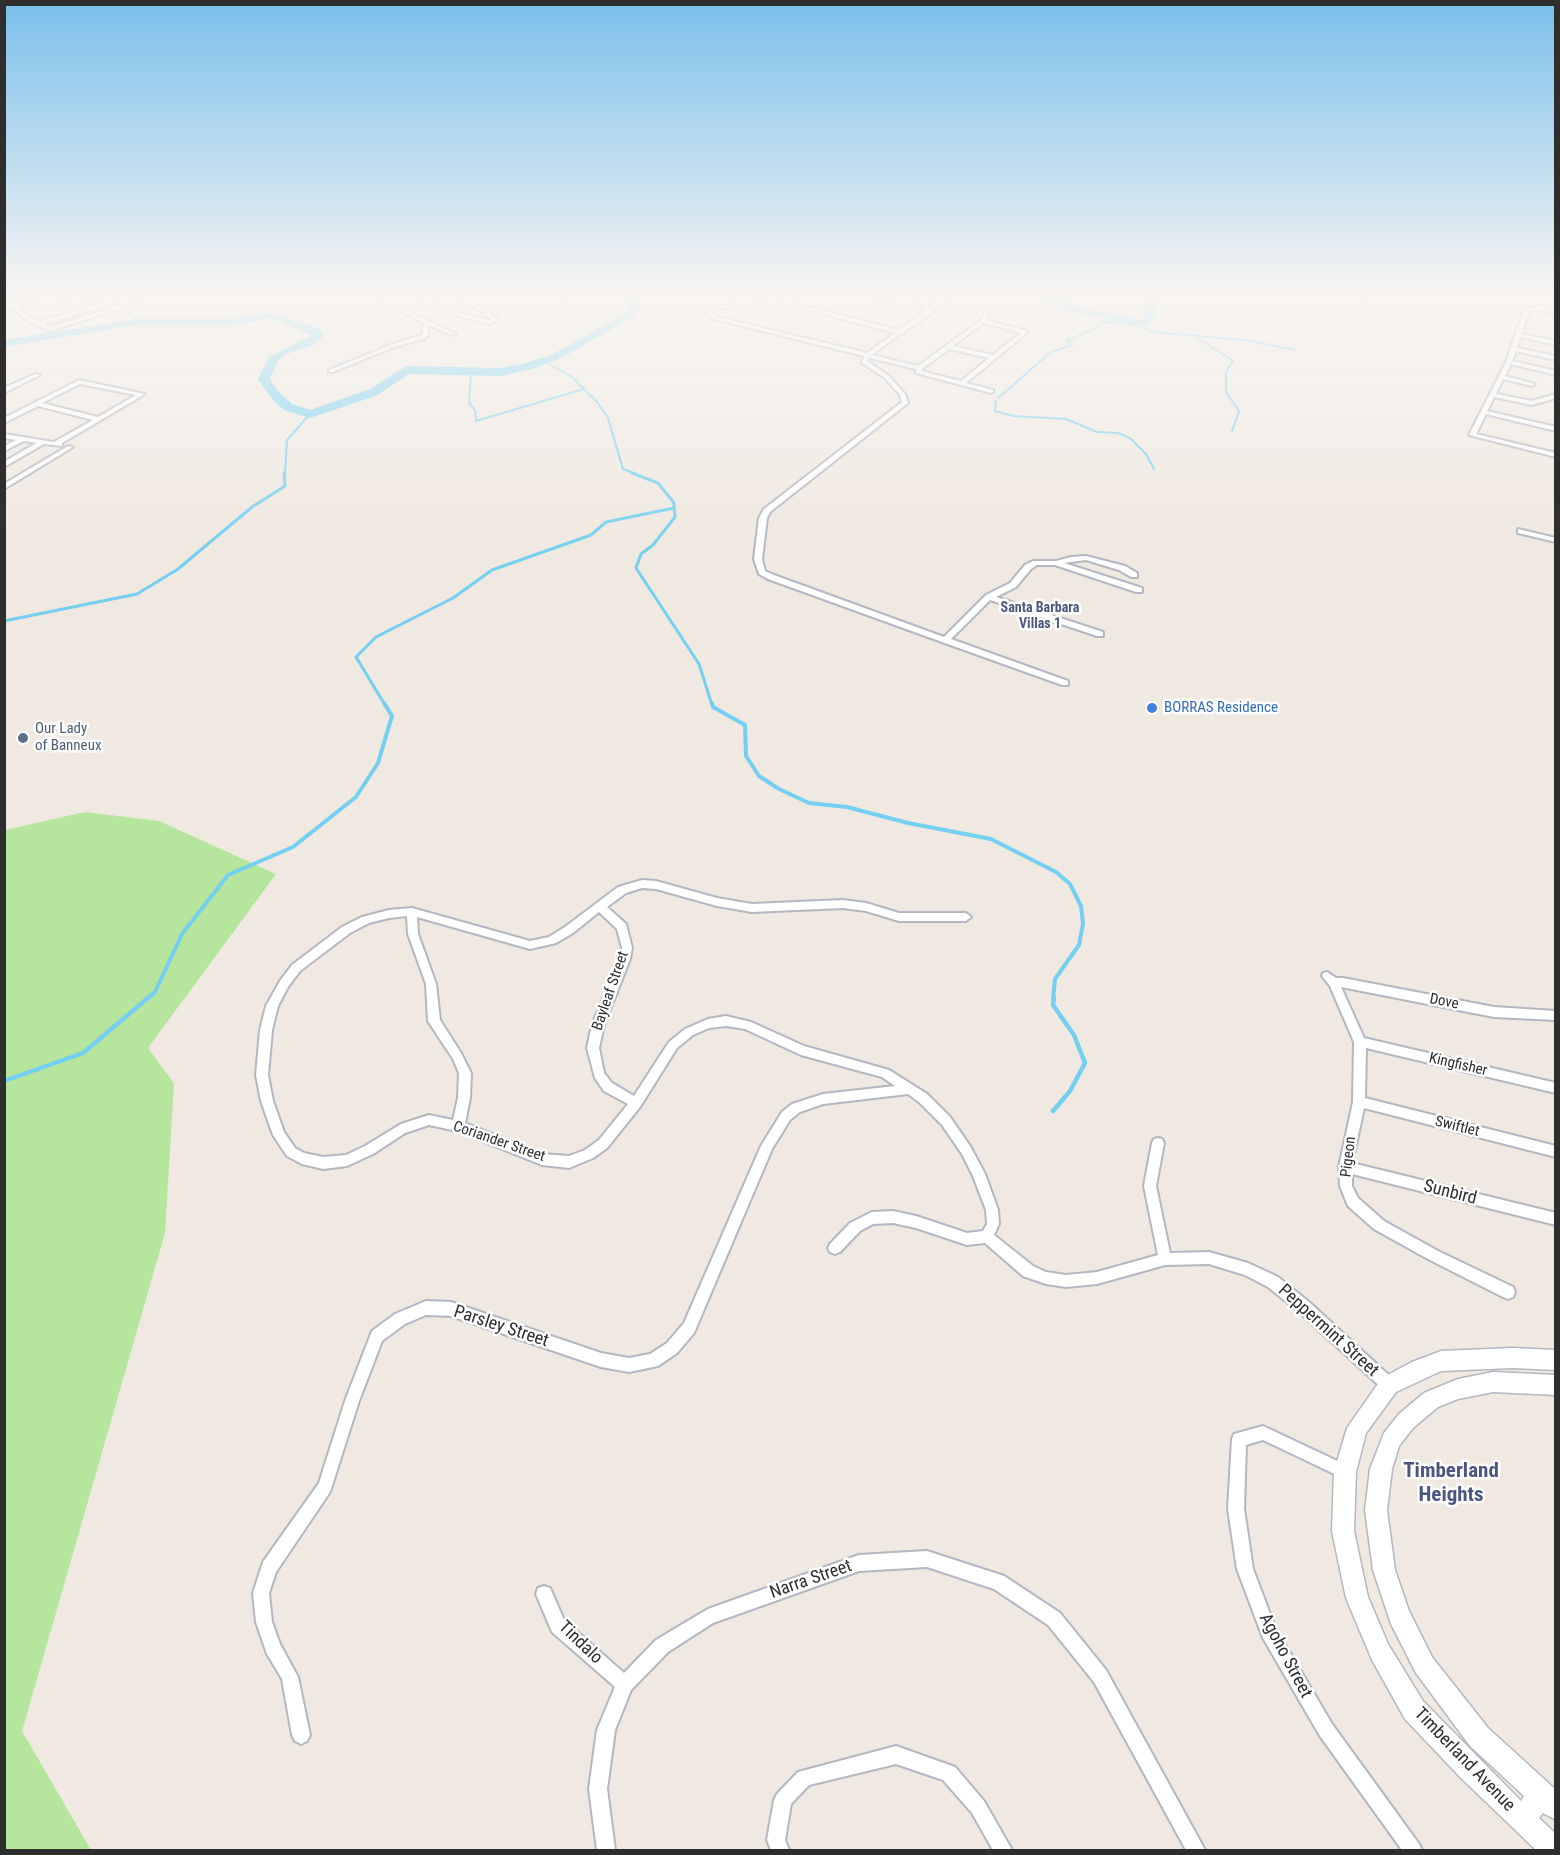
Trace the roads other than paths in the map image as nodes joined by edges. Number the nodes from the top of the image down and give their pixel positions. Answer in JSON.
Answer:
{"nodes":[{"id":1,"x":28,"y":380,"type":"edge"},
{"id":2,"x":889,"y":380,"type":"edge"},
{"id":3,"x":945,"y":380,"type":"edge"},
{"id":4,"x":966,"y":380,"type":"edge"},
{"id":5,"x":1500,"y":380,"type":"edge"},
{"id":6,"x":1512,"y":380,"type":"edge"},
{"id":7,"x":961,"y":384,"type":"junction"},
{"id":8,"x":1532,"y":384,"type":"dead end"},
{"id":9,"x":4,"y":391,"type":"edge"},
{"id":10,"x":991,"y":391,"type":"dead end"},
{"id":11,"x":1492,"y":394,"type":"junction"},
{"id":12,"x":1556,"y":396,"type":"edge"},
{"id":13,"x":37,"y":404,"type":"junction"},
{"id":14,"x":1485,"y":412,"type":"junction"},
{"id":15,"x":99,"y":419,"type":"junction"},
{"id":16,"x":4,"y":421,"type":"edge"},
{"id":17,"x":1556,"y":429,"type":"edge"},
{"id":18,"x":4,"y":436,"type":"edge"},
{"id":19,"x":23,"y":439,"type":"junction"},
{"id":20,"x":43,"y":442,"type":"junction"},
{"id":21,"x":56,"y":444,"type":"junction"},
{"id":22,"x":4,"y":449,"type":"edge"},
{"id":23,"x":1556,"y":455,"type":"edge"},
{"id":24,"x":4,"y":465,"type":"edge"},
{"id":25,"x":4,"y":487,"type":"edge"},
{"id":26,"x":1521,"y":531,"type":"dead end"},
{"id":27,"x":1556,"y":540,"type":"edge"},
{"id":28,"x":1056,"y":563,"type":"junction"},
{"id":29,"x":1134,"y":575,"type":"dead end"},
{"id":30,"x":1139,"y":590,"type":"dead end"},
{"id":31,"x":990,"y":597,"type":"junction"},
{"id":32,"x":1100,"y":634,"type":"dead end"},
{"id":33,"x":945,"y":640,"type":"junction"},
{"id":34,"x":1065,"y":683,"type":"dead end"},
{"id":35,"x":598,"y":906,"type":"junction"},
{"id":36,"x":412,"y":912,"type":"junction"},
{"id":37,"x":966,"y":917,"type":"dead end"},
{"id":38,"x":1330,"y":980,"type":"joint"},
{"id":39,"x":1556,"y":1016,"type":"edge"},
{"id":40,"x":1360,"y":1042,"type":"junction"},
{"id":41,"x":1556,"y":1088,"type":"edge"},
{"id":42,"x":909,"y":1089,"type":"junction"},
{"id":43,"x":1359,"y":1102,"type":"junction"},
{"id":44,"x":636,"y":1103,"type":"junction"},
{"id":45,"x":458,"y":1126,"type":"junction"},
{"id":46,"x":1158,"y":1143,"type":"dead end"},
{"id":47,"x":1556,"y":1152,"type":"edge"},
{"id":48,"x":1345,"y":1167,"type":"junction"},
{"id":49,"x":1556,"y":1219,"type":"edge"},
{"id":50,"x":987,"y":1237,"type":"junction"},
{"id":51,"x":835,"y":1248,"type":"dead end"},
{"id":52,"x":1165,"y":1259,"type":"junction"},
{"id":53,"x":1508,"y":1292,"type":"dead end"},
{"id":54,"x":1556,"y":1360,"type":"edge"},
{"id":55,"x":1389,"y":1385,"type":"junction"},
{"id":56,"x":1556,"y":1385,"type":"edge"},
{"id":57,"x":1345,"y":1472,"type":"junction"},
{"id":58,"x":544,"y":1594,"type":"dead end"},
{"id":59,"x":625,"y":1684,"type":"junction"},
{"id":60,"x":301,"y":1735,"type":"dead end"},
{"id":61,"x":1548,"y":1800,"type":"edge"},
{"id":62,"x":1523,"y":1820,"type":"junction"},
{"id":63,"x":606,"y":1851,"type":"edge"},
{"id":64,"x":780,"y":1851,"type":"edge"},
{"id":65,"x":1003,"y":1851,"type":"edge"},
{"id":66,"x":1196,"y":1851,"type":"edge"},
{"id":67,"x":1413,"y":1851,"type":"edge"},
{"id":68,"x":1554,"y":1851,"type":"edge"}],
"edges":[{"from":1,"to":9,"type":"street"},
{"from":2,"to":33,"type":"street"},
{"from":3,"to":7,"type":"street"},
{"from":4,"to":7,"type":"street"},
{"from":5,"to":11,"type":"street"},
{"from":6,"to":8,"type":"street"},
{"from":7,"to":10,"type":"street"},
{"from":11,"to":12,"type":"street"},
{"from":11,"to":14,"type":"street"},
{"from":13,"to":15,"type":"street"},
{"from":13,"to":15,"type":"street"},
{"from":13,"to":16,"type":"street"},
{"from":14,"to":17,"type":"street"},
{"from":14,"to":23,"type":"street"},
{"from":15,"to":21,"type":"street"},
{"from":18,"to":19,"type":"street"},
{"from":19,"to":20,"type":"street"},
{"from":19,"to":22,"type":"street"},
{"from":20,"to":21,"type":"street"},
{"from":20,"to":24,"type":"street"},
{"from":21,"to":25,"type":"street"},
{"from":26,"to":27,"type":"street"},
{"from":28,"to":29,"type":"street"},
{"from":28,"to":30,"type":"street"},
{"from":28,"to":31,"type":"street"},
{"from":31,"to":32,"type":"street"},
{"from":31,"to":33,"type":"street"},
{"from":33,"to":34,"type":"street"},
{"from":35,"to":36,"type":"street","name":"Coriander Street"},
{"from":35,"to":37,"type":"street","name":"Coriander Street"},
{"from":35,"to":44,"type":"street","name":"Bayleaf Street"},
{"from":36,"to":45,"type":"street"},
{"from":36,"to":45,"type":"street","name":"Coriander Street"},
{"from":38,"to":39,"type":"street","name":"Dove"},
{"from":38,"to":40,"type":"street","name":"Pigeon"},
{"from":40,"to":41,"type":"street","name":"Kingfisher"},
{"from":40,"to":43,"type":"street","name":"Pigeon"},
{"from":42,"to":44,"type":"street","name":"Coriander Street"},
{"from":42,"to":50,"type":"street","name":"Coriander Street"},
{"from":42,"to":60,"type":"street","name":"Parsley Street"},
{"from":43,"to":47,"type":"street","name":"Swiftlet"},
{"from":43,"to":48,"type":"street","name":"Pigeon"},
{"from":44,"to":45,"type":"street","name":"Coriander Street"},
{"from":46,"to":52,"type":"street"},
{"from":48,"to":49,"type":"street","name":"Sunbird"},
{"from":48,"to":53,"type":"street","name":"Pigeon"},
{"from":50,"to":51,"type":"street"},
{"from":50,"to":52,"type":"street","name":"Peppermint Street"},
{"from":52,"to":55,"type":"street","name":"Peppermint Street"},
{"from":54,"to":55,"type":"street","name":"Timberland Avenue"},
{"from":55,"to":57,"type":"street","name":"Timberland Avenue"},
{"from":56,"to":61,"type":"street","name":"Timberland Avenue"},
{"from":57,"to":62,"type":"street","name":"Timberland Avenue"},
{"from":57,"to":67,"type":"street","name":"Agoho Street"},
{"from":58,"to":59,"type":"street","name":"Tindalo"},
{"from":59,"to":63,"type":"street","name":"Narra Street"},
{"from":59,"to":66,"type":"street","name":"Narra Street"},
{"from":61,"to":62,"type":"street"},
{"from":62,"to":68,"type":"street","name":"Timberland Avenue"},
{"from":64,"to":65,"type":"street"}]}
